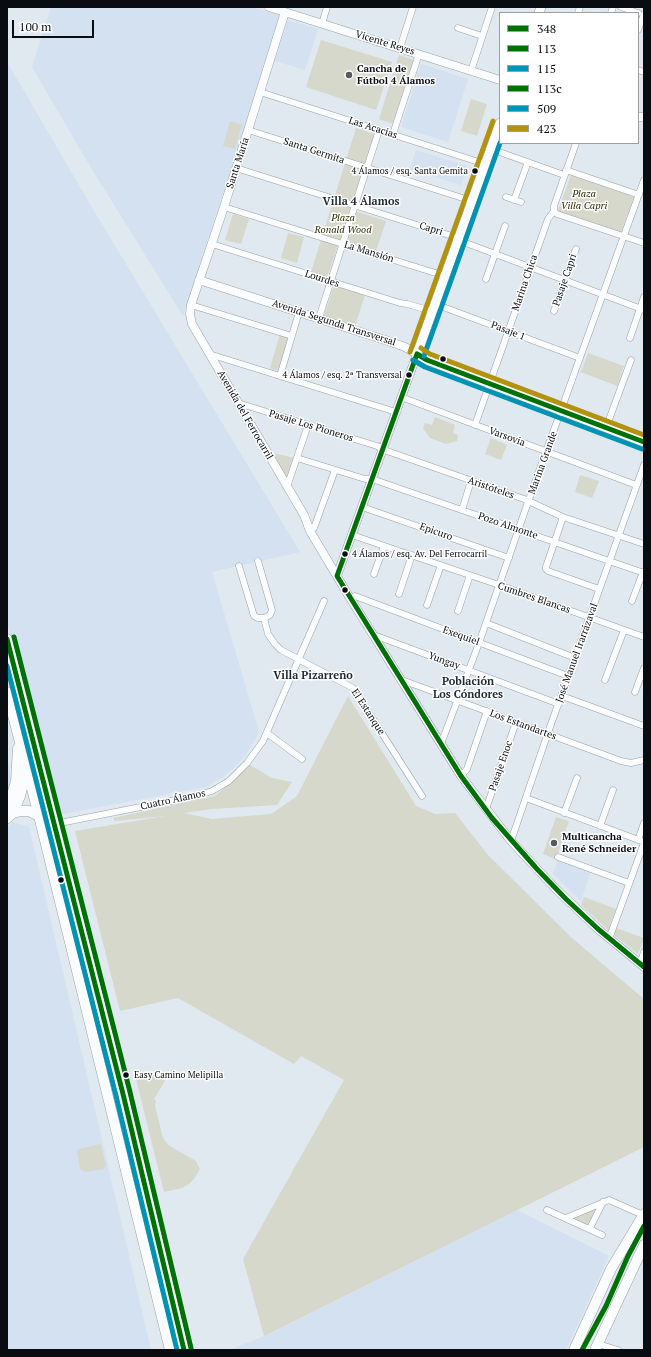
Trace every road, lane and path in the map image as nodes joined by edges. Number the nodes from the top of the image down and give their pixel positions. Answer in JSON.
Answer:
{"nodes":[{"id":1,"x":269,"y":7,"type":"edge"},
{"id":2,"x":327,"y":7,"type":"edge"},
{"id":3,"x":413,"y":7,"type":"edge"},
{"id":4,"x":492,"y":7,"type":"edge"},
{"id":5,"x":621,"y":7,"type":"edge"},
{"id":6,"x":285,"y":12,"type":"junction"},
{"id":7,"x":635,"y":12,"type":"edge"},
{"id":8,"x":644,"y":15,"type":"edge"},
{"id":9,"x":322,"y":24,"type":"junction"},
{"id":10,"x":458,"y":28,"type":"dead end"},
{"id":11,"x":639,"y":28,"type":"edge"},
{"id":12,"x":482,"y":36,"type":"junction"},
{"id":13,"x":400,"y":48,"type":"junction"},
{"id":14,"x":419,"y":54,"type":"junction"},
{"id":15,"x":471,"y":71,"type":"junction"},
{"id":16,"x":499,"y":80,"type":"edge"},
{"id":17,"x":260,"y":92,"type":"junction"},
{"id":18,"x":499,"y":126,"type":"edge"},
{"id":19,"x":248,"y":130,"type":"junction"},
{"id":20,"x":379,"y":130,"type":"junction"},
{"id":21,"x":393,"y":134,"type":"junction"},
{"id":22,"x":576,"y":144,"type":"edge"},
{"id":23,"x":490,"y":149,"type":"junction"},
{"id":24,"x":528,"y":162,"type":"junction"},
{"id":25,"x":485,"y":164,"type":"junction"},
{"id":26,"x":236,"y":168,"type":"junction"},
{"id":27,"x":367,"y":168,"type":"junction"},
{"id":28,"x":565,"y":172,"type":"junction"},
{"id":29,"x":644,"y":180,"type":"edge"},
{"id":30,"x":639,"y":195,"type":"junction"},
{"id":31,"x":506,"y":197,"type":"dead end"},
{"id":32,"x":514,"y":200,"type":"junction"},
{"id":33,"x":472,"y":201,"type":"junction"},
{"id":34,"x":521,"y":202,"type":"dead end"},
{"id":35,"x":355,"y":205,"type":"junction"},
{"id":36,"x":224,"y":207,"type":"junction"},
{"id":37,"x":554,"y":211,"type":"junction"},
{"id":38,"x":505,"y":226,"type":"dead end"},
{"id":39,"x":624,"y":236,"type":"junction"},
{"id":40,"x":458,"y":240,"type":"junction"},
{"id":41,"x":644,"y":243,"type":"edge"},
{"id":42,"x":212,"y":244,"type":"junction"},
{"id":43,"x":342,"y":244,"type":"junction"},
{"id":44,"x":576,"y":249,"type":"dead end"},
{"id":45,"x":495,"y":254,"type":"junction"},
{"id":46,"x":530,"y":268,"type":"junction"},
{"id":47,"x":445,"y":276,"type":"junction"},
{"id":48,"x":486,"y":279,"type":"dead end"},
{"id":49,"x":199,"y":280,"type":"junction"},
{"id":50,"x":565,"y":280,"type":"junction"},
{"id":51,"x":331,"y":281,"type":"junction"},
{"id":52,"x":603,"y":295,"type":"junction"},
{"id":53,"x":644,"y":297,"type":"edge"},
{"id":54,"x":191,"y":305,"type":"junction"},
{"id":55,"x":434,"y":307,"type":"junction"},
{"id":56,"x":642,"y":309,"type":"edge"},
{"id":57,"x":554,"y":311,"type":"dead end"},
{"id":58,"x":299,"y":312,"type":"junction"},
{"id":59,"x":190,"y":314,"type":"joint"},
{"id":60,"x":319,"y":318,"type":"junction"},
{"id":61,"x":508,"y":331,"type":"junction"},
{"id":62,"x":292,"y":336,"type":"junction"},
{"id":63,"x":630,"y":338,"type":"dead end"},
{"id":64,"x":209,"y":354,"type":"junction"},
{"id":65,"x":416,"y":354,"type":"junction"},
{"id":66,"x":580,"y":358,"type":"junction"},
{"id":67,"x":631,"y":360,"type":"dead end"},
{"id":68,"x":280,"y":376,"type":"junction"},
{"id":69,"x":490,"y":384,"type":"junction"},
{"id":70,"x":401,"y":398,"type":"junction"},
{"id":71,"x":238,"y":403,"type":"junction"},
{"id":72,"x":561,"y":411,"type":"junction"},
{"id":73,"x":396,"y":412,"type":"junction"},
{"id":74,"x":308,"y":425,"type":"junction"},
{"id":75,"x":475,"y":425,"type":"junction"},
{"id":76,"x":606,"y":428,"type":"junction"},
{"id":77,"x":644,"y":442,"type":"edge"},
{"id":78,"x":383,"y":449,"type":"junction"},
{"id":79,"x":546,"y":452,"type":"junction"},
{"id":80,"x":297,"y":458,"type":"junction"},
{"id":81,"x":644,"y":465,"type":"edge"},
{"id":82,"x":335,"y":470,"type":"junction"},
{"id":83,"x":372,"y":479,"type":"junction"},
{"id":84,"x":471,"y":481,"type":"junction"},
{"id":85,"x":636,"y":485,"type":"junction"},
{"id":86,"x":288,"y":487,"type":"junction"},
{"id":87,"x":528,"y":502,"type":"junction"},
{"id":88,"x":362,"y":507,"type":"junction"},
{"id":89,"x":462,"y":510,"type":"junction"},
{"id":90,"x":304,"y":515,"type":"junction"},
{"id":91,"x":563,"y":517,"type":"junction"},
{"id":92,"x":314,"y":528,"type":"junction"},
{"id":93,"x":519,"y":530,"type":"junction"},
{"id":94,"x":352,"y":535,"type":"junction"},
{"id":95,"x":619,"y":535,"type":"junction"},
{"id":96,"x":554,"y":541,"type":"junction"},
{"id":97,"x":644,"y":544,"type":"edge"},
{"id":98,"x":384,"y":546,"type":"junction"},
{"id":99,"x":412,"y":555,"type":"junction"},
{"id":100,"x":509,"y":558,"type":"junction"},
{"id":101,"x":610,"y":560,"type":"junction"},
{"id":102,"x":258,"y":561,"type":"dead end"},
{"id":103,"x":441,"y":565,"type":"junction"},
{"id":104,"x":239,"y":566,"type":"dead end"},
{"id":105,"x":643,"y":573,"type":"edge"},
{"id":106,"x":338,"y":574,"type":"junction"},
{"id":107,"x":374,"y":574,"type":"dead end"},
{"id":108,"x":470,"y":575,"type":"junction"},
{"id":109,"x":499,"y":585,"type":"junction"},
{"id":110,"x":599,"y":589,"type":"junction"},
{"id":111,"x":399,"y":594,"type":"dead end"},
{"id":112,"x":355,"y":596,"type":"junction"},
{"id":113,"x":324,"y":601,"type":"dead end"},
{"id":114,"x":632,"y":601,"type":"dead end"},
{"id":115,"x":427,"y":605,"type":"dead end"},
{"id":116,"x":458,"y":611,"type":"dead end"},
{"id":117,"x":590,"y":617,"type":"junction"},
{"id":118,"x":264,"y":618,"type":"junction"},
{"id":119,"x":486,"y":623,"type":"junction"},
{"id":120,"x":624,"y":630,"type":"junction"},
{"id":121,"x":374,"y":635,"type":"junction"},
{"id":122,"x":644,"y":637,"type":"edge"},
{"id":123,"x":7,"y":639,"type":"edge"},
{"id":124,"x":479,"y":643,"type":"junction"},
{"id":125,"x":575,"y":658,"type":"junction"},
{"id":126,"x":298,"y":660,"type":"junction"},
{"id":127,"x":644,"y":668,"type":"edge"},
{"id":128,"x":469,"y":670,"type":"junction"},
{"id":129,"x":568,"y":676,"type":"junction"},
{"id":130,"x":402,"y":680,"type":"junction"},
{"id":131,"x":605,"y":680,"type":"dead end"},
{"id":132,"x":7,"y":692,"type":"edge"},
{"id":133,"x":635,"y":692,"type":"dead end"},
{"id":134,"x":562,"y":696,"type":"junction"},
{"id":135,"x":457,"y":700,"type":"junction"},
{"id":136,"x":559,"y":704,"type":"junction"},
{"id":137,"x":487,"y":711,"type":"junction"},
{"id":138,"x":27,"y":714,"type":"junction"},
{"id":139,"x":516,"y":722,"type":"junction"},
{"id":140,"x":644,"y":726,"type":"edge"},
{"id":141,"x":267,"y":733,"type":"junction"},
{"id":142,"x":548,"y":734,"type":"junction"},
{"id":143,"x":19,"y":736,"type":"junction"},
{"id":144,"x":441,"y":744,"type":"junction"},
{"id":145,"x":302,"y":759,"type":"dead end"},
{"id":146,"x":643,"y":762,"type":"edge"},
{"id":147,"x":27,"y":766,"type":"junction"},
{"id":148,"x":461,"y":776,"type":"junction"},
{"id":149,"x":577,"y":778,"type":"dead end"},
{"id":150,"x":613,"y":790,"type":"dead end"},
{"id":151,"x":422,"y":796,"type":"dead end"},
{"id":152,"x":526,"y":798,"type":"junction"},
{"id":153,"x":486,"y":809,"type":"junction"},
{"id":154,"x":564,"y":813,"type":"junction"},
{"id":155,"x":8,"y":816,"type":"edge"},
{"id":156,"x":40,"y":819,"type":"junction"},
{"id":157,"x":644,"y":823,"type":"edge"},
{"id":158,"x":55,"y":824,"type":"junction"},
{"id":159,"x":600,"y":826,"type":"junction"},
{"id":160,"x":58,"y":838,"type":"junction"},
{"id":161,"x":511,"y":841,"type":"junction"},
{"id":162,"x":642,"y":842,"type":"edge"},
{"id":163,"x":558,"y":857,"type":"dead end"},
{"id":164,"x":629,"y":883,"type":"junction"},
{"id":165,"x":70,"y":886,"type":"junction"},
{"id":166,"x":56,"y":889,"type":"junction"},
{"id":167,"x":609,"y":939,"type":"junction"},
{"id":168,"x":644,"y":952,"type":"edge"},
{"id":169,"x":642,"y":965,"type":"edge"},
{"id":170,"x":123,"y":1094,"type":"junction"},
{"id":171,"x":109,"y":1098,"type":"junction"},
{"id":172,"x":603,"y":1202,"type":"junction"},
{"id":173,"x":547,"y":1210,"type":"dead end"},
{"id":174,"x":644,"y":1215,"type":"edge"},
{"id":175,"x":566,"y":1218,"type":"junction"},
{"id":176,"x":590,"y":1228,"type":"junction"},
{"id":177,"x":602,"y":1235,"type":"dead end"},
{"id":178,"x":644,"y":1245,"type":"edge"},
{"id":179,"x":641,"y":1259,"type":"edge"},
{"id":180,"x":176,"y":1311,"type":"junction"},
{"id":181,"x":162,"y":1315,"type":"junction"},
{"id":182,"x":597,"y":1347,"type":"edge"},
{"id":183,"x":170,"y":1350,"type":"edge"},
{"id":184,"x":184,"y":1350,"type":"edge"},
{"id":185,"x":574,"y":1350,"type":"edge"},
{"id":186,"x":618,"y":1350,"type":"edge"}],
"edges":[{"from":1,"to":6,"type":"street","name":"Vicente Reyes"},
{"from":2,"to":9,"type":"street"},
{"from":3,"to":13,"type":"street"},
{"from":4,"to":12,"type":"street"},
{"from":5,"to":7,"type":"street"},
{"from":6,"to":9,"type":"street","name":"Vicente Reyes"},
{"from":6,"to":17,"type":"street","name":"Santa María"},
{"from":8,"to":11,"type":"street"},
{"from":9,"to":13,"type":"street","name":"Vicente Reyes"},
{"from":10,"to":12,"type":"street"},
{"from":12,"to":15,"type":"street"},
{"from":13,"to":14,"type":"street","name":"Vicente Reyes"},
{"from":14,"to":15,"type":"street","name":"Vicente Reyes"},
{"from":14,"to":21,"type":"street"},
{"from":15,"to":16,"type":"street","name":"Vicente Reyes"},
{"from":17,"to":19,"type":"street","name":"Santa María"},
{"from":17,"to":20,"type":"street","name":"Las Acacias"},
{"from":18,"to":23,"type":"main road"},
{"from":19,"to":26,"type":"street","name":"Santa María"},
{"from":19,"to":27,"type":"street","name":"Santa Germita"},
{"from":20,"to":21,"type":"street","name":"Las Acacias"},
{"from":20,"to":27,"type":"street"},
{"from":21,"to":25,"type":"street","name":"Las Acacias"},
{"from":22,"to":28,"type":"street","name":"Marina Chica"},
{"from":23,"to":24,"type":"street"},
{"from":23,"to":25,"type":"main road"},
{"from":24,"to":28,"type":"street"},
{"from":24,"to":32,"type":"street"},
{"from":25,"to":33,"type":"main road"},
{"from":26,"to":35,"type":"street","name":"Capri"},
{"from":26,"to":36,"type":"street","name":"Santa María"},
{"from":27,"to":33,"type":"street","name":"Santa Germita"},
{"from":27,"to":35,"type":"street"},
{"from":28,"to":30,"type":"street"},
{"from":28,"to":37,"type":"street","name":"Marina Chica"},
{"from":29,"to":30,"type":"street","name":"Marina Grande"},
{"from":30,"to":39,"type":"street","name":"Marina Grande"},
{"from":31,"to":32,"type":"street"},
{"from":32,"to":34,"type":"street"},
{"from":33,"to":40,"type":"main road"},
{"from":35,"to":40,"type":"street","name":"Capri"},
{"from":35,"to":43,"type":"street"},
{"from":36,"to":42,"type":"street","name":"Santa María"},
{"from":36,"to":43,"type":"street","name":"La Mansión"},
{"from":37,"to":39,"type":"street"},
{"from":37,"to":46,"type":"street","name":"Marina Chica"},
{"from":38,"to":45,"type":"street"},
{"from":39,"to":41,"type":"street"},
{"from":39,"to":52,"type":"street","name":"Marina Grande"},
{"from":40,"to":45,"type":"street","name":"Capri"},
{"from":40,"to":47,"type":"main road"},
{"from":42,"to":49,"type":"street","name":"Santa María"},
{"from":42,"to":51,"type":"street","name":"Lourdes"},
{"from":43,"to":47,"type":"street","name":"La Mansión"},
{"from":43,"to":51,"type":"street"},
{"from":44,"to":50,"type":"street","name":"Pasaje Capri"},
{"from":45,"to":46,"type":"street","name":"Capri"},
{"from":45,"to":48,"type":"street"},
{"from":46,"to":50,"type":"street","name":"Capri"},
{"from":46,"to":61,"type":"street","name":"Marina Chica"},
{"from":47,"to":55,"type":"main road"},
{"from":49,"to":54,"type":"street","name":"Santa María"},
{"from":49,"to":58,"type":"street","name":"Avenida Segunda Transversal"},
{"from":50,"to":52,"type":"street","name":"Capri"},
{"from":50,"to":57,"type":"street","name":"Pasaje Capri"},
{"from":51,"to":55,"type":"street","name":"Lourdes"},
{"from":51,"to":60,"type":"street"},
{"from":52,"to":56,"type":"street","name":"Capri"},
{"from":52,"to":66,"type":"street","name":"Marina Grande"},
{"from":53,"to":56,"type":"street"},
{"from":54,"to":59,"type":"street","name":"Santa María"},
{"from":54,"to":62,"type":"street"},
{"from":55,"to":61,"type":"street","name":"Pasaje 1"},
{"from":55,"to":65,"type":"main road"},
{"from":56,"to":63,"type":"street"},
{"from":58,"to":60,"type":"street","name":"Avenida Segunda Transversal"},
{"from":58,"to":62,"type":"street"},
{"from":59,"to":64,"type":"street","name":"Avenida del Ferrocarril"},
{"from":60,"to":65,"type":"street","name":"Avenida Segunda Transversal"},
{"from":61,"to":66,"type":"street","name":"Pasaje 1"},
{"from":61,"to":69,"type":"street","name":"Marina Chica"},
{"from":62,"to":68,"type":"street"},
{"from":64,"to":68,"type":"street"},
{"from":64,"to":71,"type":"street","name":"Avenida del Ferrocarril"},
{"from":65,"to":69,"type":"main road","name":"Avenida Segunda Transversal"},
{"from":65,"to":70,"type":"street"},
{"from":66,"to":72,"type":"street","name":"Marina Grande"},
{"from":67,"to":76,"type":"street"},
{"from":68,"to":73,"type":"street"},
{"from":69,"to":72,"type":"main road","name":"Avenida Segunda Transversal"},
{"from":69,"to":75,"type":"street","name":"Marina Chica"},
{"from":70,"to":73,"type":"street"},
{"from":70,"to":75,"type":"street","name":"Varsovia"},
{"from":71,"to":74,"type":"street","name":"Pasaje Los Pioneros"},
{"from":71,"to":86,"type":"street","name":"Avenida del Ferrocarril"},
{"from":72,"to":76,"type":"main road","name":"Avenida Segunda Transversal"},
{"from":72,"to":79,"type":"street","name":"Marina Grande"},
{"from":73,"to":78,"type":"street"},
{"from":74,"to":78,"type":"street","name":"Pasaje Los Pioneros"},
{"from":74,"to":80,"type":"street"},
{"from":75,"to":79,"type":"street","name":"Varsovia"},
{"from":76,"to":77,"type":"main road","name":"Avenida Segunda Transversal"},
{"from":78,"to":83,"type":"street"},
{"from":78,"to":84,"type":"street","name":"Aristóteles"},
{"from":79,"to":85,"type":"street","name":"Varsovia"},
{"from":79,"to":87,"type":"street","name":"Marina Grande"},
{"from":80,"to":82,"type":"street","name":"Pozo Almonte"},
{"from":80,"to":86,"type":"street"},
{"from":81,"to":85,"type":"street","name":"José Manuel Irarrázaval"},
{"from":82,"to":83,"type":"street","name":"Pozo Almonte"},
{"from":82,"to":92,"type":"street"},
{"from":83,"to":88,"type":"street"},
{"from":83,"to":89,"type":"street","name":"Pozo Almonte"},
{"from":84,"to":87,"type":"street","name":"Aristóteles"},
{"from":84,"to":89,"type":"street"},
{"from":85,"to":95,"type":"street","name":"José Manuel Irarrázaval"},
{"from":86,"to":90,"type":"street","name":"Avenida del Ferrocarril"},
{"from":87,"to":91,"type":"street","name":"Aristóteles"},
{"from":87,"to":93,"type":"street","name":"Marina Grande"},
{"from":88,"to":94,"type":"street"},
{"from":88,"to":100,"type":"street","name":"Epicuro"},
{"from":89,"to":93,"type":"street","name":"Pozo Almonte"},
{"from":90,"to":92,"type":"street","name":"Avenida del Ferrocarril"},
{"from":90,"to":106,"type":"street","name":"Avenida del Ferrocarril"},
{"from":91,"to":95,"type":"street","name":"Aristóteles"},
{"from":91,"to":96,"type":"street"},
{"from":92,"to":106,"type":"street","name":"Avenida del Ferrocarril"},
{"from":93,"to":96,"type":"street","name":"Pozo Almonte"},
{"from":93,"to":100,"type":"street","name":"Marina Grande"},
{"from":94,"to":98,"type":"street","name":"Cumbres Blancas"},
{"from":94,"to":106,"type":"street"},
{"from":95,"to":97,"type":"street","name":"Aristóteles"},
{"from":95,"to":101,"type":"street","name":"José Manuel Irarrázaval"},
{"from":96,"to":101,"type":"street","name":"Pozo Almonte"},
{"from":96,"to":110,"type":"street"},
{"from":98,"to":99,"type":"street","name":"Cumbres Blancas"},
{"from":98,"to":107,"type":"street"},
{"from":99,"to":103,"type":"street","name":"Cumbres Blancas"},
{"from":99,"to":111,"type":"street"},
{"from":100,"to":109,"type":"street","name":"Marina Grande"},
{"from":101,"to":105,"type":"street","name":"Pozo Almonte"},
{"from":101,"to":110,"type":"street","name":"José Manuel Irarrázaval"},
{"from":102,"to":118,"type":"street"},
{"from":103,"to":108,"type":"street","name":"Cumbres Blancas"},
{"from":103,"to":115,"type":"street"},
{"from":104,"to":118,"type":"street"},
{"from":105,"to":114,"type":"street"},
{"from":106,"to":112,"type":"street","name":"Avenida del Ferrocarril"},
{"from":106,"to":121,"type":"street","name":"Avenida del Ferrocarril"},
{"from":108,"to":109,"type":"street","name":"Cumbres Blancas"},
{"from":108,"to":116,"type":"street"},
{"from":109,"to":117,"type":"street","name":"Cumbres Blancas"},
{"from":109,"to":119,"type":"street","name":"Marina Grande"},
{"from":110,"to":117,"type":"street","name":"José Manuel Irarrázaval"},
{"from":112,"to":121,"type":"street","name":"Avenida del Ferrocarril"},
{"from":112,"to":124,"type":"street","name":"Exequiel"},
{"from":113,"to":126,"type":"street","name":"Cuatro Álamos"},
{"from":117,"to":120,"type":"street","name":"Cumbres Blancas"},
{"from":117,"to":125,"type":"street","name":"José Manuel Irarrázaval"},
{"from":118,"to":126,"type":"street","name":"El Estanque"},
{"from":119,"to":124,"type":"street","name":"Marina Grande"},
{"from":119,"to":125,"type":"street"},
{"from":120,"to":122,"type":"street","name":"Cumbres Blancas"},
{"from":120,"to":131,"type":"street"},
{"from":121,"to":128,"type":"street","name":"Yungay"},
{"from":121,"to":130,"type":"street","name":"Avenida del Ferrocarril"},
{"from":123,"to":138,"type":"main road"},
{"from":124,"to":128,"type":"street","name":"Marina Grande"},
{"from":124,"to":129,"type":"street","name":"Exequiel"},
{"from":125,"to":129,"type":"street","name":"José Manuel Irarrázaval"},
{"from":126,"to":141,"type":"street","name":"Cuatro Álamos"},
{"from":126,"to":151,"type":"street","name":"El Estanque"},
{"from":127,"to":133,"type":"street"},
{"from":128,"to":135,"type":"street","name":"Marina Grande"},
{"from":128,"to":136,"type":"street","name":"Yungay"},
{"from":129,"to":134,"type":"street","name":"José Manuel Irarrázaval"},
{"from":130,"to":135,"type":"street","name":"Los Estandartes"},
{"from":130,"to":144,"type":"street","name":"Avenida del Ferrocarril"},
{"from":132,"to":143,"type":"main road"},
{"from":134,"to":136,"type":"street","name":"José Manuel Irarrázaval"},
{"from":134,"to":140,"type":"street"},
{"from":135,"to":137,"type":"street","name":"Los Estandartes"},
{"from":135,"to":144,"type":"street","name":"Marina Grande"},
{"from":136,"to":142,"type":"street","name":"José Manuel Irarrázaval"},
{"from":137,"to":139,"type":"street","name":"Los Estandartes"},
{"from":137,"to":148,"type":"street"},
{"from":138,"to":147,"type":"main road"},
{"from":138,"to":158,"type":"main road"},
{"from":139,"to":142,"type":"street","name":"Los Estandartes"},
{"from":139,"to":153,"type":"street","name":"Pasaje Enoc"},
{"from":141,"to":145,"type":"street"},
{"from":141,"to":158,"type":"street","name":"Cuatro Álamos"},
{"from":142,"to":146,"type":"street","name":"Los Estandartes"},
{"from":142,"to":152,"type":"street","name":"José Manuel Irarrázaval"},
{"from":143,"to":147,"type":"main road"},
{"from":143,"to":155,"type":"main road"},
{"from":144,"to":148,"type":"street","name":"Avenida del Ferrocarril"},
{"from":147,"to":155,"type":"main road"},
{"from":147,"to":156,"type":"main road"},
{"from":148,"to":153,"type":"street","name":"Avenida del Ferrocarril"},
{"from":149,"to":154,"type":"street"},
{"from":150,"to":159,"type":"street"},
{"from":152,"to":154,"type":"street"},
{"from":152,"to":161,"type":"street","name":"José Manuel Irarrázaval"},
{"from":153,"to":161,"type":"street","name":"Avenida del Ferrocarril"},
{"from":154,"to":159,"type":"street"},
{"from":155,"to":156,"type":"main road"},
{"from":156,"to":160,"type":"main road"},
{"from":156,"to":166,"type":"main road"},
{"from":157,"to":162,"type":"street"},
{"from":158,"to":160,"type":"main road"},
{"from":159,"to":162,"type":"street"},
{"from":160,"to":165,"type":"main road"},
{"from":161,"to":167,"type":"street","name":"Avenida del Ferrocarril"},
{"from":162,"to":164,"type":"street"},
{"from":163,"to":164,"type":"street"},
{"from":164,"to":167,"type":"street"},
{"from":165,"to":166,"type":"main road"},
{"from":165,"to":170,"type":"main road"},
{"from":166,"to":171,"type":"main road"},
{"from":167,"to":169,"type":"street","name":"Avenida del Ferrocarril"},
{"from":168,"to":169,"type":"street"},
{"from":170,"to":171,"type":"main road"},
{"from":170,"to":180,"type":"main road"},
{"from":171,"to":181,"type":"main road"},
{"from":172,"to":174,"type":"street"},
{"from":172,"to":175,"type":"street"},
{"from":172,"to":176,"type":"street"},
{"from":173,"to":175,"type":"street"},
{"from":174,"to":185,"type":"main road"},
{"from":175,"to":176,"type":"street"},
{"from":176,"to":177,"type":"street"},
{"from":178,"to":179,"type":"main road"},
{"from":179,"to":182,"type":"main road"},
{"from":180,"to":181,"type":"main road"},
{"from":180,"to":184,"type":"main road"},
{"from":181,"to":183,"type":"main road"},
{"from":182,"to":186,"type":"street"}]}
